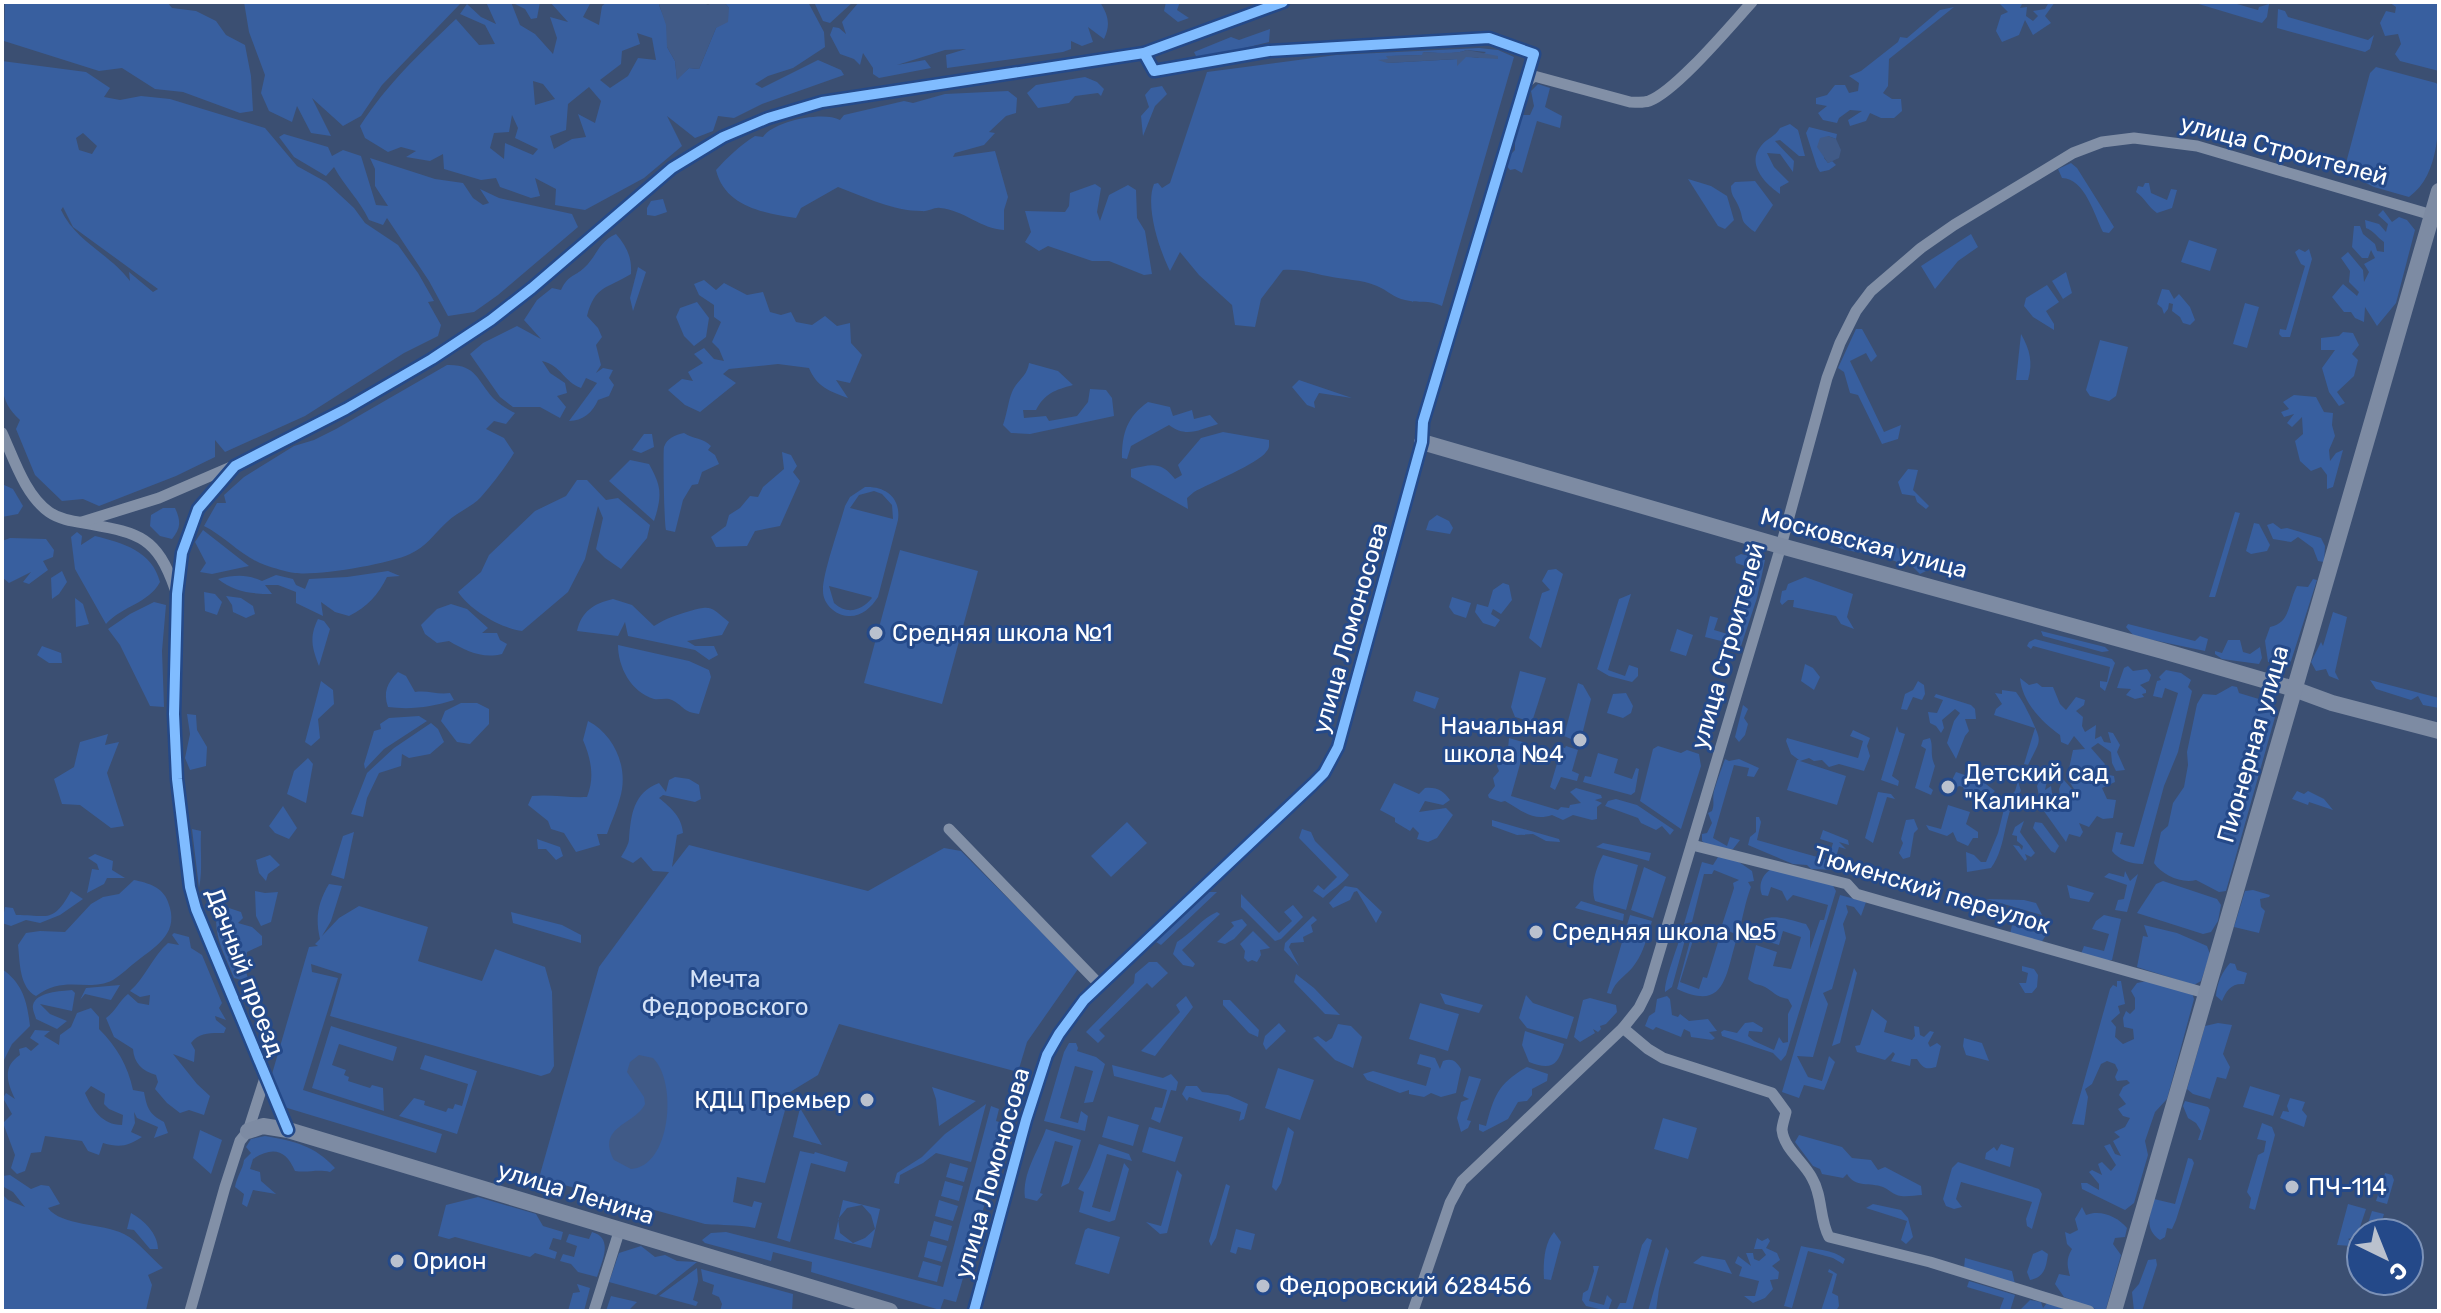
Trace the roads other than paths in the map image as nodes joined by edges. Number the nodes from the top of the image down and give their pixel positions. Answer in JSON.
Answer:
{"nodes":[{"id":1,"x":1283,"y":2,"type":"edge"},
{"id":2,"x":1752,"y":2,"type":"edge"},
{"id":3,"x":1144,"y":53,"type":"junction"},
{"id":4,"x":1523,"y":86,"type":"junction"},
{"id":5,"x":2439,"y":191,"type":"edge"},
{"id":6,"x":2432,"y":215,"type":"junction"},
{"id":7,"x":2,"y":433,"type":"edge"},
{"id":8,"x":1422,"y":442,"type":"junction"},
{"id":9,"x":235,"y":466,"type":"junction"},
{"id":10,"x":79,"y":523,"type":"junction"},
{"id":11,"x":1781,"y":546,"type":"junction"},
{"id":12,"x":177,"y":594,"type":"junction"},
{"id":13,"x":2294,"y":689,"type":"junction"},
{"id":14,"x":2439,"y":731,"type":"edge"},
{"id":15,"x":949,"y":829,"type":"dead end"},
{"id":16,"x":1692,"y":845,"type":"junction"},
{"id":17,"x":1100,"y":985,"type":"junction"},
{"id":18,"x":2205,"y":993,"type":"junction"},
{"id":19,"x":1623,"y":1028,"type":"junction"},
{"id":20,"x":265,"y":1078,"type":"junction"},
{"id":21,"x":288,"y":1130,"type":"junction"},
{"id":22,"x":248,"y":1131,"type":"junction"},
{"id":23,"x":619,"y":1232,"type":"junction"},
{"id":24,"x":190,"y":1311,"type":"edge"},
{"id":25,"x":594,"y":1311,"type":"edge"},
{"id":26,"x":890,"y":1311,"type":"edge"},
{"id":27,"x":974,"y":1311,"type":"edge"},
{"id":28,"x":1413,"y":1311,"type":"edge"},
{"id":29,"x":2089,"y":1311,"type":"edge"},
{"id":30,"x":2114,"y":1311,"type":"edge"}],
"edges":[{"from":1,"to":3,"type":"street"},
{"from":2,"to":4,"type":"street"},
{"from":3,"to":4,"type":"street","name":"улица Ломоносова"},
{"from":3,"to":9,"type":"street"},
{"from":4,"to":8,"type":"street","name":"улица Ломоносова"},
{"from":5,"to":6,"type":"street","name":"Пионерная улица"},
{"from":6,"to":11,"type":"street","name":"улица Строителей"},
{"from":6,"to":13,"type":"street","name":"Пионерная улица"},
{"from":7,"to":10,"type":"street"},
{"from":8,"to":11,"type":"street","name":"Московская улица"},
{"from":8,"to":17,"type":"street","name":"улица Ломоносова"},
{"from":9,"to":10,"type":"street"},
{"from":9,"to":12,"type":"street","name":"Дачный проезд"},
{"from":10,"to":12,"type":"street"},
{"from":11,"to":13,"type":"street","name":"Московская улица"},
{"from":11,"to":16,"type":"street","name":"улица Строителей"},
{"from":12,"to":20,"type":"street","name":"Дачный проезд"},
{"from":13,"to":14,"type":"street","name":"Московская улица"},
{"from":13,"to":18,"type":"street","name":"Пионерная улица"},
{"from":15,"to":17,"type":"street"},
{"from":16,"to":18,"type":"street","name":"Тюменский переулок"},
{"from":16,"to":19,"type":"street","name":"улица Строителей"},
{"from":17,"to":27,"type":"street","name":"улица Ломоносова"},
{"from":18,"to":30,"type":"street","name":"Пионерная улица"},
{"from":19,"to":28,"type":"street","name":"улица Строителей"},
{"from":19,"to":29,"type":"street"},
{"from":20,"to":21,"type":"street","name":"Дачный проезд"},
{"from":20,"to":22,"type":"street"},
{"from":21,"to":22,"type":"street","name":"улица Ленина"},
{"from":21,"to":23,"type":"street","name":"улица Ленина"},
{"from":22,"to":24,"type":"street"},
{"from":23,"to":25,"type":"street"},
{"from":23,"to":26,"type":"street","name":"улица Ленина"}]}
